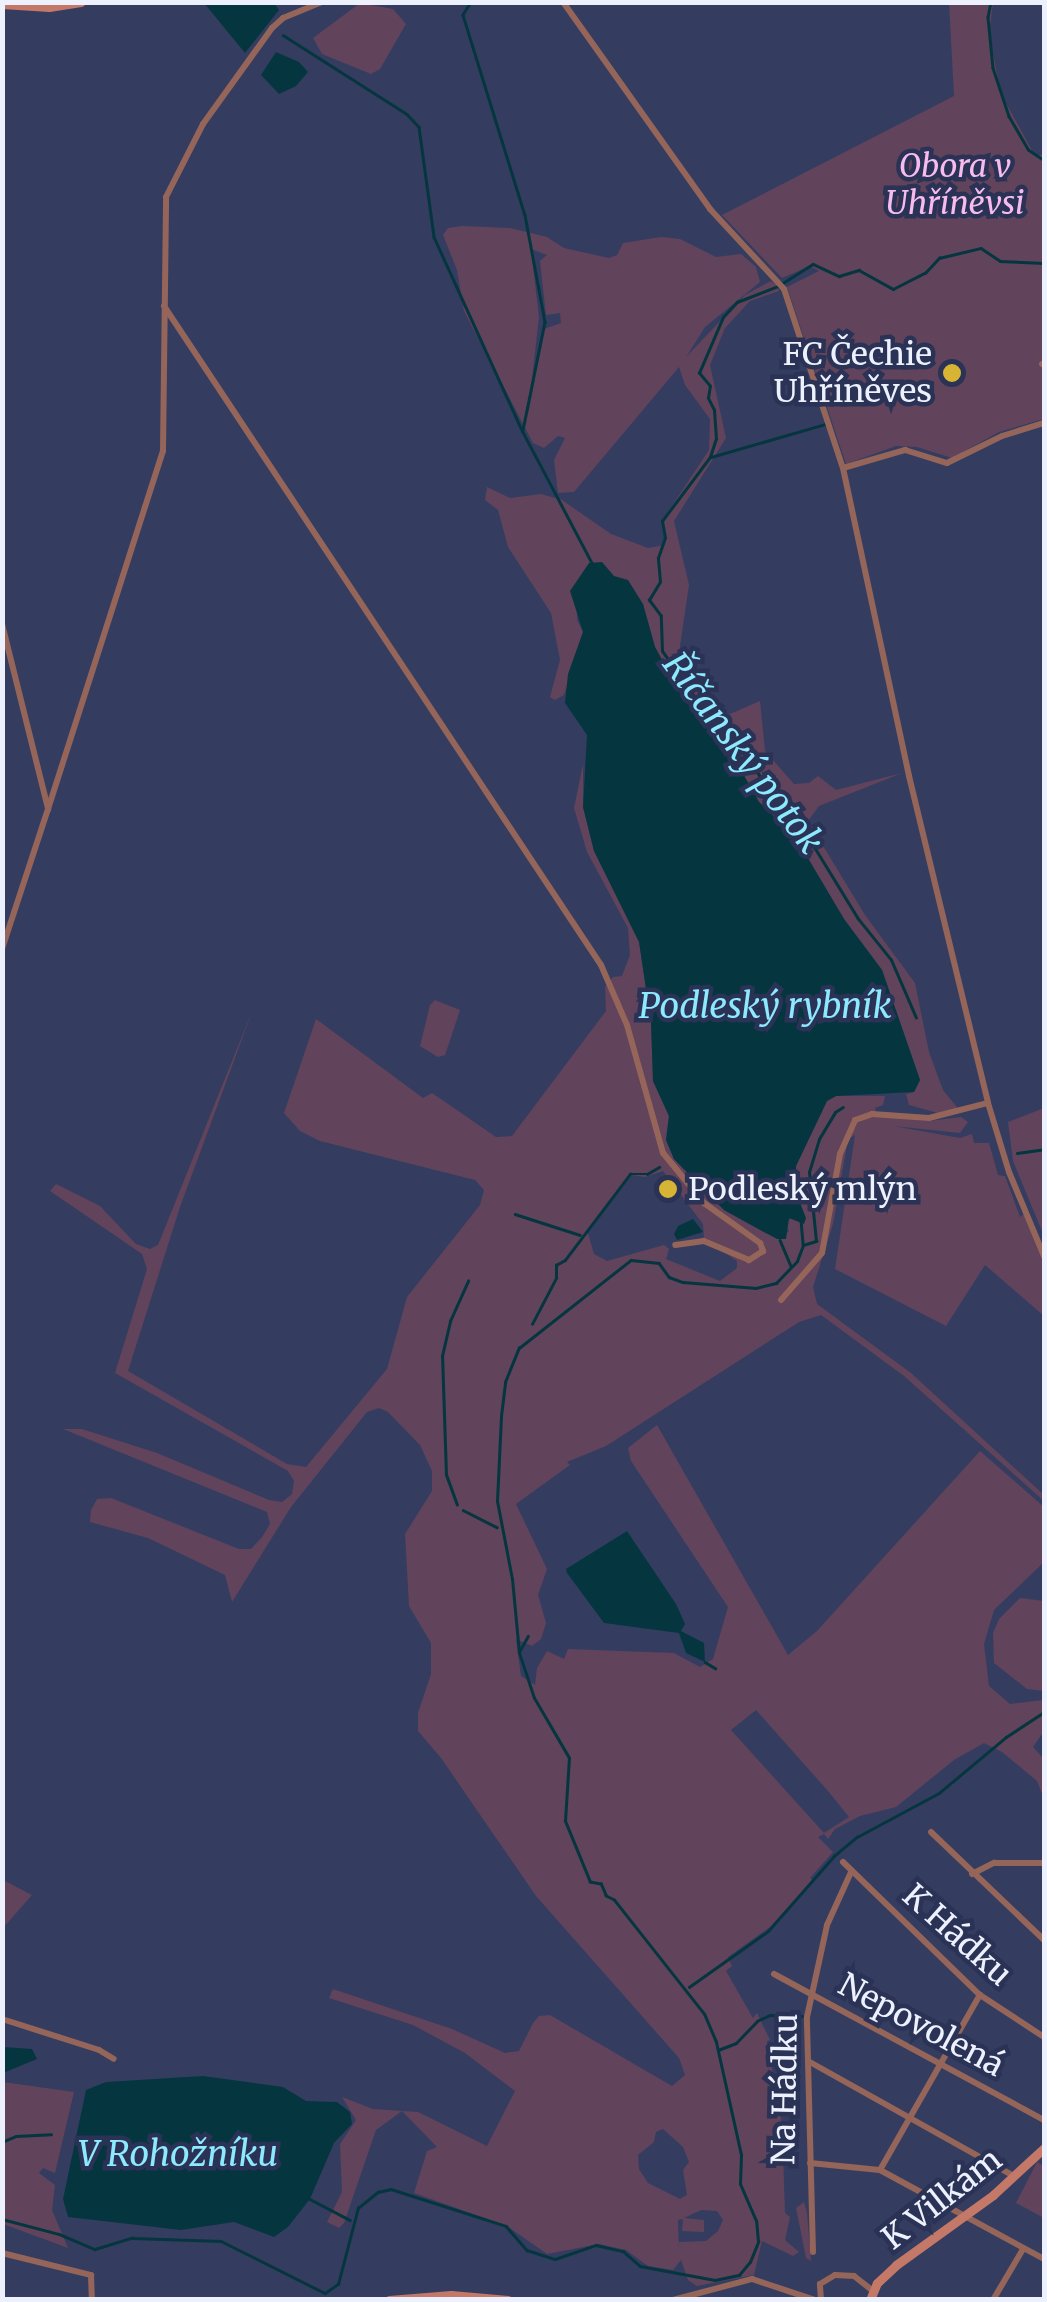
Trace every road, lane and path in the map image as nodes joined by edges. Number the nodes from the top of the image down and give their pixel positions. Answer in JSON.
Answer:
{"nodes":[{"id":1,"x":81,"y":2,"type":"edge"},
{"id":2,"x":322,"y":2,"type":"edge"},
{"id":3,"x":563,"y":2,"type":"edge"},
{"id":4,"x":2,"y":4,"type":"edge"},
{"id":5,"x":164,"y":306,"type":"junction"},
{"id":6,"x":1044,"y":423,"type":"edge"},
{"id":7,"x":843,"y":468,"type":"junction"},
{"id":8,"x":2,"y":624,"type":"edge"},
{"id":9,"x":48,"y":809,"type":"junction"},
{"id":10,"x":2,"y":949,"type":"edge"},
{"id":11,"x":988,"y":1103,"type":"junction"},
{"id":12,"x":675,"y":1244,"type":"dead end"},
{"id":13,"x":1044,"y":1256,"type":"edge"},
{"id":14,"x":780,"y":1300,"type":"dead end"},
{"id":15,"x":932,"y":1832,"type":"dead end"},
{"id":16,"x":843,"y":1862,"type":"dead end"},
{"id":17,"x":1044,"y":1863,"type":"edge"},
{"id":18,"x":851,"y":1872,"type":"junction"},
{"id":19,"x":972,"y":1874,"type":"junction"},
{"id":20,"x":1044,"y":1940,"type":"edge"},
{"id":21,"x":774,"y":1974,"type":"dead end"},
{"id":22,"x":813,"y":1994,"type":"junction"},
{"id":23,"x":980,"y":1994,"type":"junction"},
{"id":24,"x":2,"y":2019,"type":"edge"},
{"id":25,"x":1044,"y":2037,"type":"edge"},
{"id":26,"x":114,"y":2060,"type":"dead end"},
{"id":27,"x":808,"y":2061,"type":"junction"},
{"id":28,"x":941,"y":2064,"type":"junction"},
{"id":29,"x":910,"y":2117,"type":"junction"},
{"id":30,"x":1044,"y":2120,"type":"edge"},
{"id":31,"x":1044,"y":2148,"type":"edge"},
{"id":32,"x":810,"y":2163,"type":"junction"},
{"id":33,"x":880,"y":2170,"type":"junction"},
{"id":34,"x":1015,"y":2177,"type":"junction"},
{"id":35,"x":964,"y":2217,"type":"junction"},
{"id":36,"x":1023,"y":2250,"type":"junction"},
{"id":37,"x":813,"y":2252,"type":"dead end"},
{"id":38,"x":2,"y":2253,"type":"edge"},
{"id":39,"x":1044,"y":2259,"type":"edge"},
{"id":40,"x":872,"y":2295,"type":"edge"},
{"id":41,"x":449,"y":2297,"type":"edge"},
{"id":42,"x":814,"y":2299,"type":"edge"},
{"id":43,"x":92,"y":2300,"type":"edge"},
{"id":44,"x":389,"y":2300,"type":"edge"},
{"id":45,"x":508,"y":2300,"type":"edge"},
{"id":46,"x":673,"y":2300,"type":"edge"},
{"id":47,"x":993,"y":2300,"type":"edge"}],
"edges":[{"from":1,"to":4,"type":"street"},
{"from":2,"to":5,"type":"street"},
{"from":3,"to":7,"type":"street"},
{"from":5,"to":9,"type":"street"},
{"from":5,"to":12,"type":"street"},
{"from":6,"to":7,"type":"street"},
{"from":7,"to":11,"type":"street"},
{"from":8,"to":9,"type":"street"},
{"from":9,"to":10,"type":"street"},
{"from":11,"to":13,"type":"street"},
{"from":11,"to":14,"type":"street"},
{"from":15,"to":19,"type":"street"},
{"from":16,"to":18,"type":"street","name":"K Hádku"},
{"from":17,"to":19,"type":"street"},
{"from":18,"to":22,"type":"street","name":"Na Hádku"},
{"from":18,"to":23,"type":"street","name":"K Hádku"},
{"from":19,"to":20,"type":"street"},
{"from":21,"to":22,"type":"street","name":"Nepovolená"},
{"from":22,"to":27,"type":"street","name":"Na Hádku"},
{"from":22,"to":28,"type":"street","name":"Nepovolená"},
{"from":23,"to":25,"type":"street","name":"K Hádku"},
{"from":23,"to":28,"type":"street"},
{"from":24,"to":26,"type":"street"},
{"from":27,"to":29,"type":"street"},
{"from":27,"to":32,"type":"street","name":"Na Hádku"},
{"from":28,"to":29,"type":"street"},
{"from":28,"to":30,"type":"street","name":"Nepovolená"},
{"from":29,"to":33,"type":"street"},
{"from":29,"to":34,"type":"street"},
{"from":31,"to":34,"type":"street","name":"K Vilkám"},
{"from":32,"to":33,"type":"street"},
{"from":32,"to":37,"type":"street","name":"Na Hádku"},
{"from":33,"to":35,"type":"street"},
{"from":34,"to":35,"type":"street","name":"K Vilkám"},
{"from":35,"to":36,"type":"street"},
{"from":35,"to":40,"type":"street","name":"K Vilkám"},
{"from":36,"to":39,"type":"street"},
{"from":36,"to":47,"type":"street"},
{"from":38,"to":43,"type":"street"},
{"from":40,"to":42,"type":"street"},
{"from":41,"to":44,"type":"street"},
{"from":41,"to":45,"type":"street"},
{"from":42,"to":46,"type":"street"}]}
